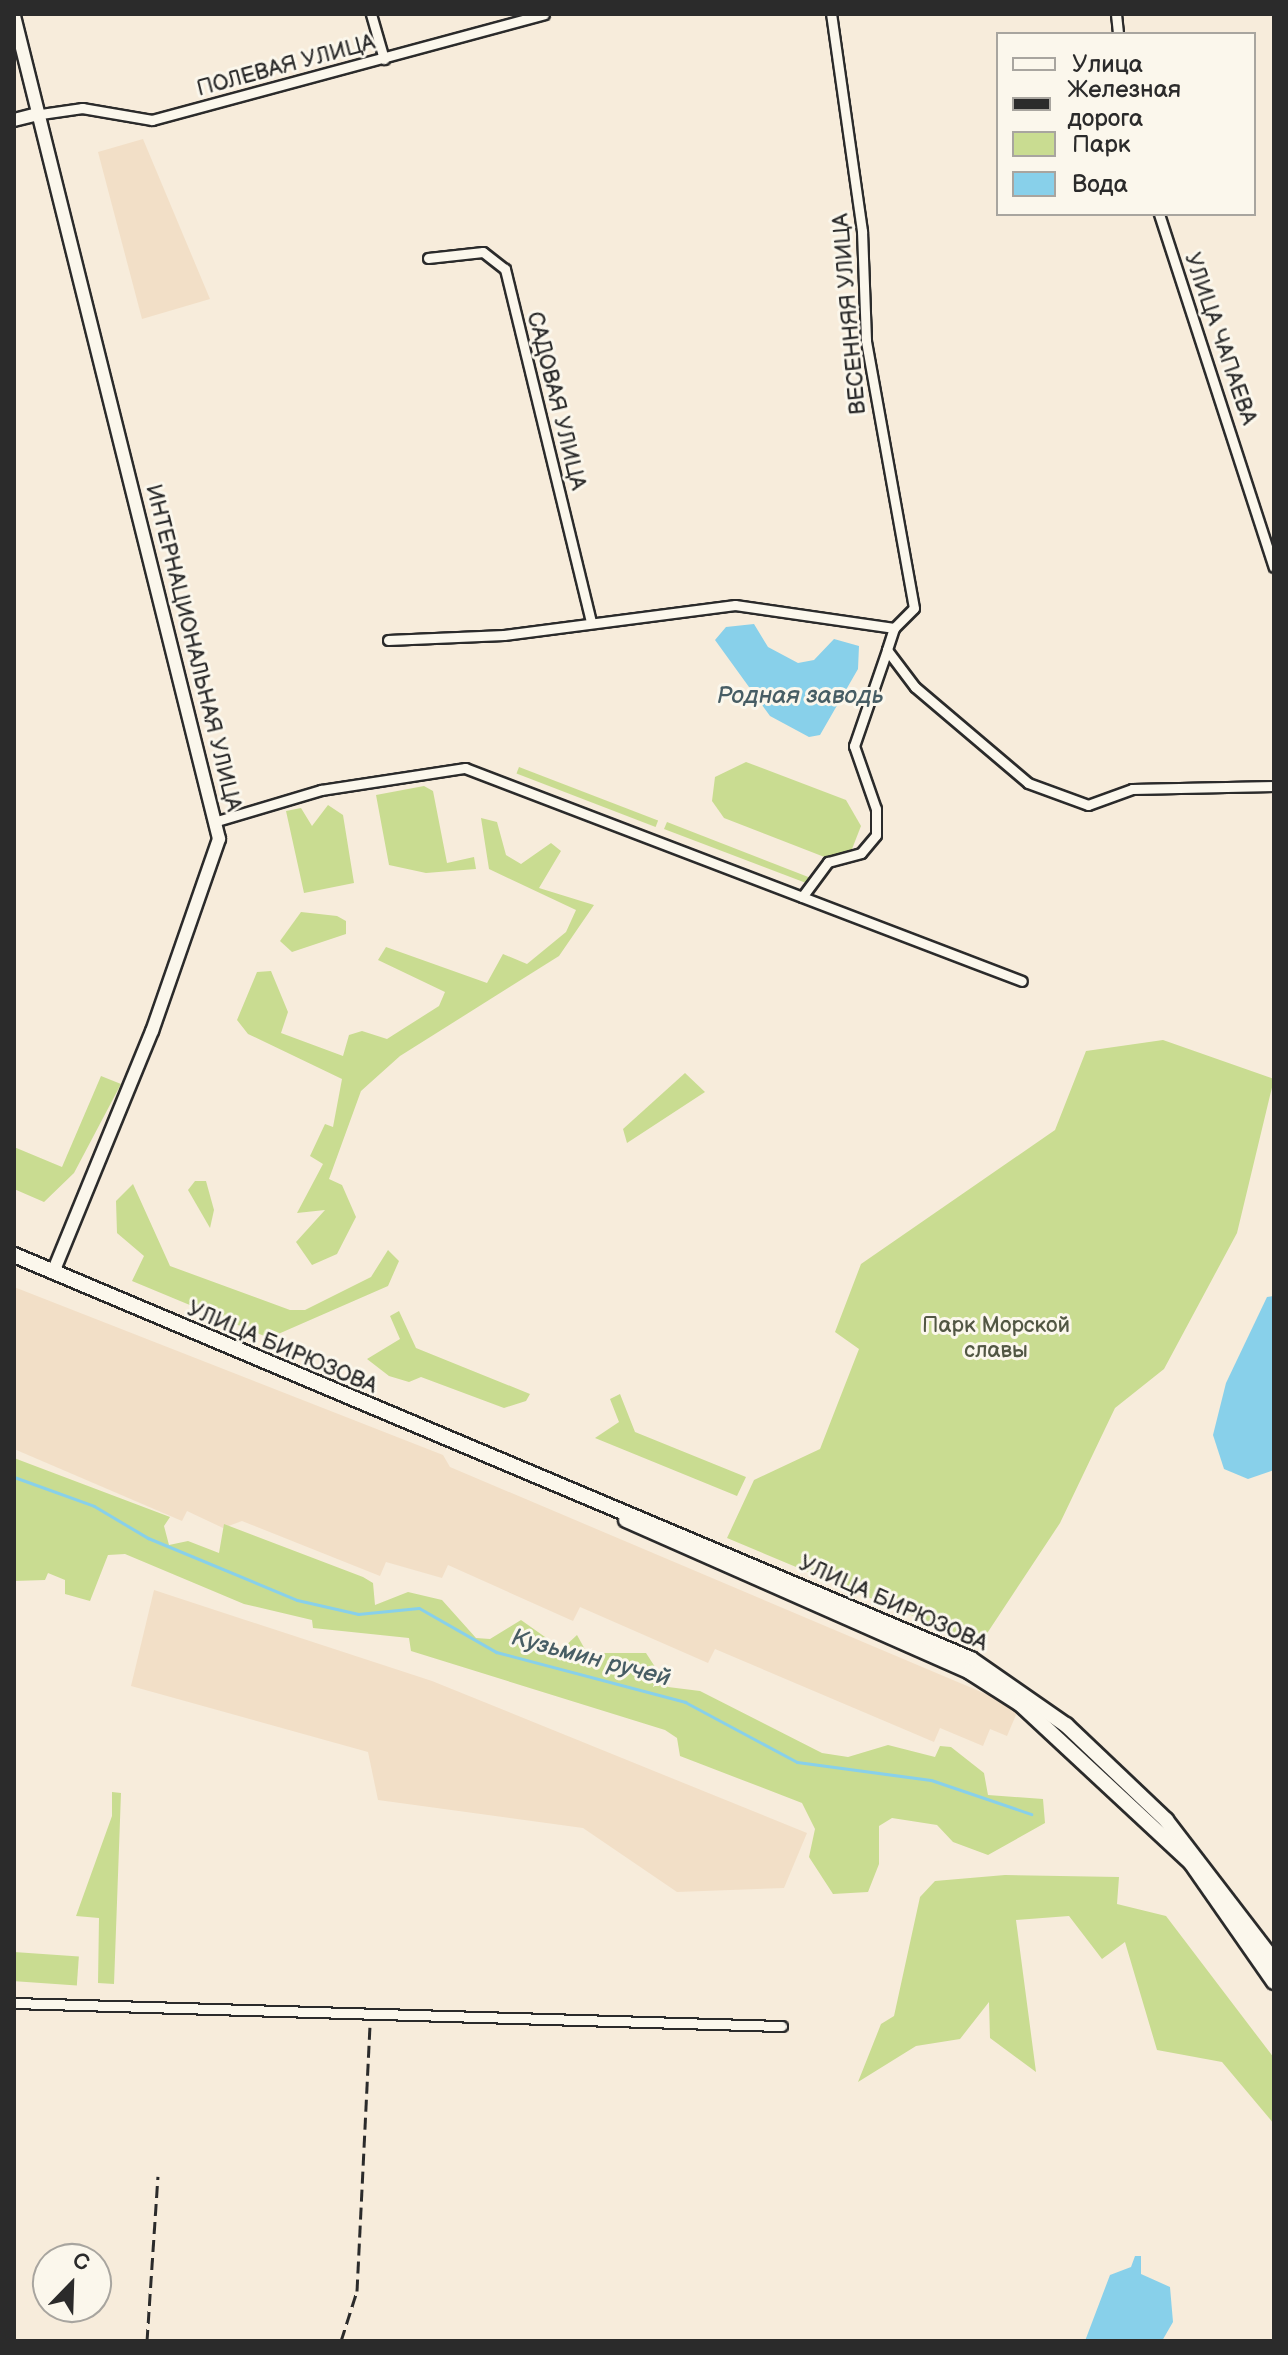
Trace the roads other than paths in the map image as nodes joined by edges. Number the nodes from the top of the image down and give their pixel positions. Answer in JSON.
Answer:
{"nodes":[{"id":1,"x":371,"y":14,"type":"edge"},
{"id":2,"x":544,"y":14,"type":"edge"},
{"id":3,"x":831,"y":14,"type":"edge"},
{"id":4,"x":14,"y":16,"type":"edge"},
{"id":5,"x":384,"y":59,"type":"junction"},
{"id":6,"x":34,"y":115,"type":"junction"},
{"id":7,"x":14,"y":120,"type":"edge"},
{"id":8,"x":1160,"y":216,"type":"edge"},
{"id":9,"x":428,"y":258,"type":"dead end"},
{"id":10,"x":1274,"y":567,"type":"edge"},
{"id":11,"x":591,"y":622,"type":"junction"},
{"id":12,"x":894,"y":628,"type":"junction"},
{"id":13,"x":388,"y":640,"type":"dead end"},
{"id":14,"x":887,"y":650,"type":"junction"},
{"id":15,"x":1274,"y":786,"type":"edge"},
{"id":16,"x":217,"y":821,"type":"junction"},
{"id":17,"x":802,"y":897,"type":"junction"},
{"id":18,"x":1022,"y":981,"type":"dead end"},
{"id":19,"x":14,"y":1255,"type":"edge"},
{"id":20,"x":53,"y":1272,"type":"junction"},
{"id":21,"x":1270,"y":1964,"type":"edge"},
{"id":22,"x":1274,"y":1982,"type":"edge"},
{"id":23,"x":14,"y":2003,"type":"edge"},
{"id":24,"x":782,"y":2026,"type":"dead end"}],
"edges":[{"from":1,"to":5,"type":"street"},
{"from":2,"to":5,"type":"street","name":"ПОЛЕВАЯ УЛИЦА"},
{"from":3,"to":12,"type":"street","name":"ВЕСЕННЯЯ УЛИЦА"},
{"from":4,"to":6,"type":"main road","name":"ИНТЕРНАЦИОНАЛЬНАЯ УЛИЦА"},
{"from":5,"to":6,"type":"street","name":"ПОЛЕВАЯ УЛИЦА"},
{"from":6,"to":7,"type":"main road"},
{"from":6,"to":16,"type":"main road","name":"ИНТЕРНАЦИОНАЛЬНАЯ УЛИЦА"},
{"from":8,"to":10,"type":"street","name":"УЛИЦА ЧАПАЕВА"},
{"from":9,"to":11,"type":"street","name":"САДОВАЯ УЛИЦА"},
{"from":11,"to":12,"type":"street"},
{"from":11,"to":13,"type":"street"},
{"from":12,"to":14,"type":"street"},
{"from":14,"to":15,"type":"street"},
{"from":14,"to":17,"type":"street"},
{"from":16,"to":17,"type":"street"},
{"from":16,"to":20,"type":"main road","name":"ИНТЕРНАЦИОНАЛЬНАЯ УЛИЦА"},
{"from":17,"to":18,"type":"street"},
{"from":19,"to":20,"type":"main road","name":"УЛИЦА БИРЮЗОВА"},
{"from":20,"to":21,"type":"main road","name":"УЛИЦА БИРЮЗОВА"},
{"from":21,"to":22,"type":"main road","name":"УЛИЦА БИРЮЗОВА"},
{"from":23,"to":24,"type":"street"}]}
